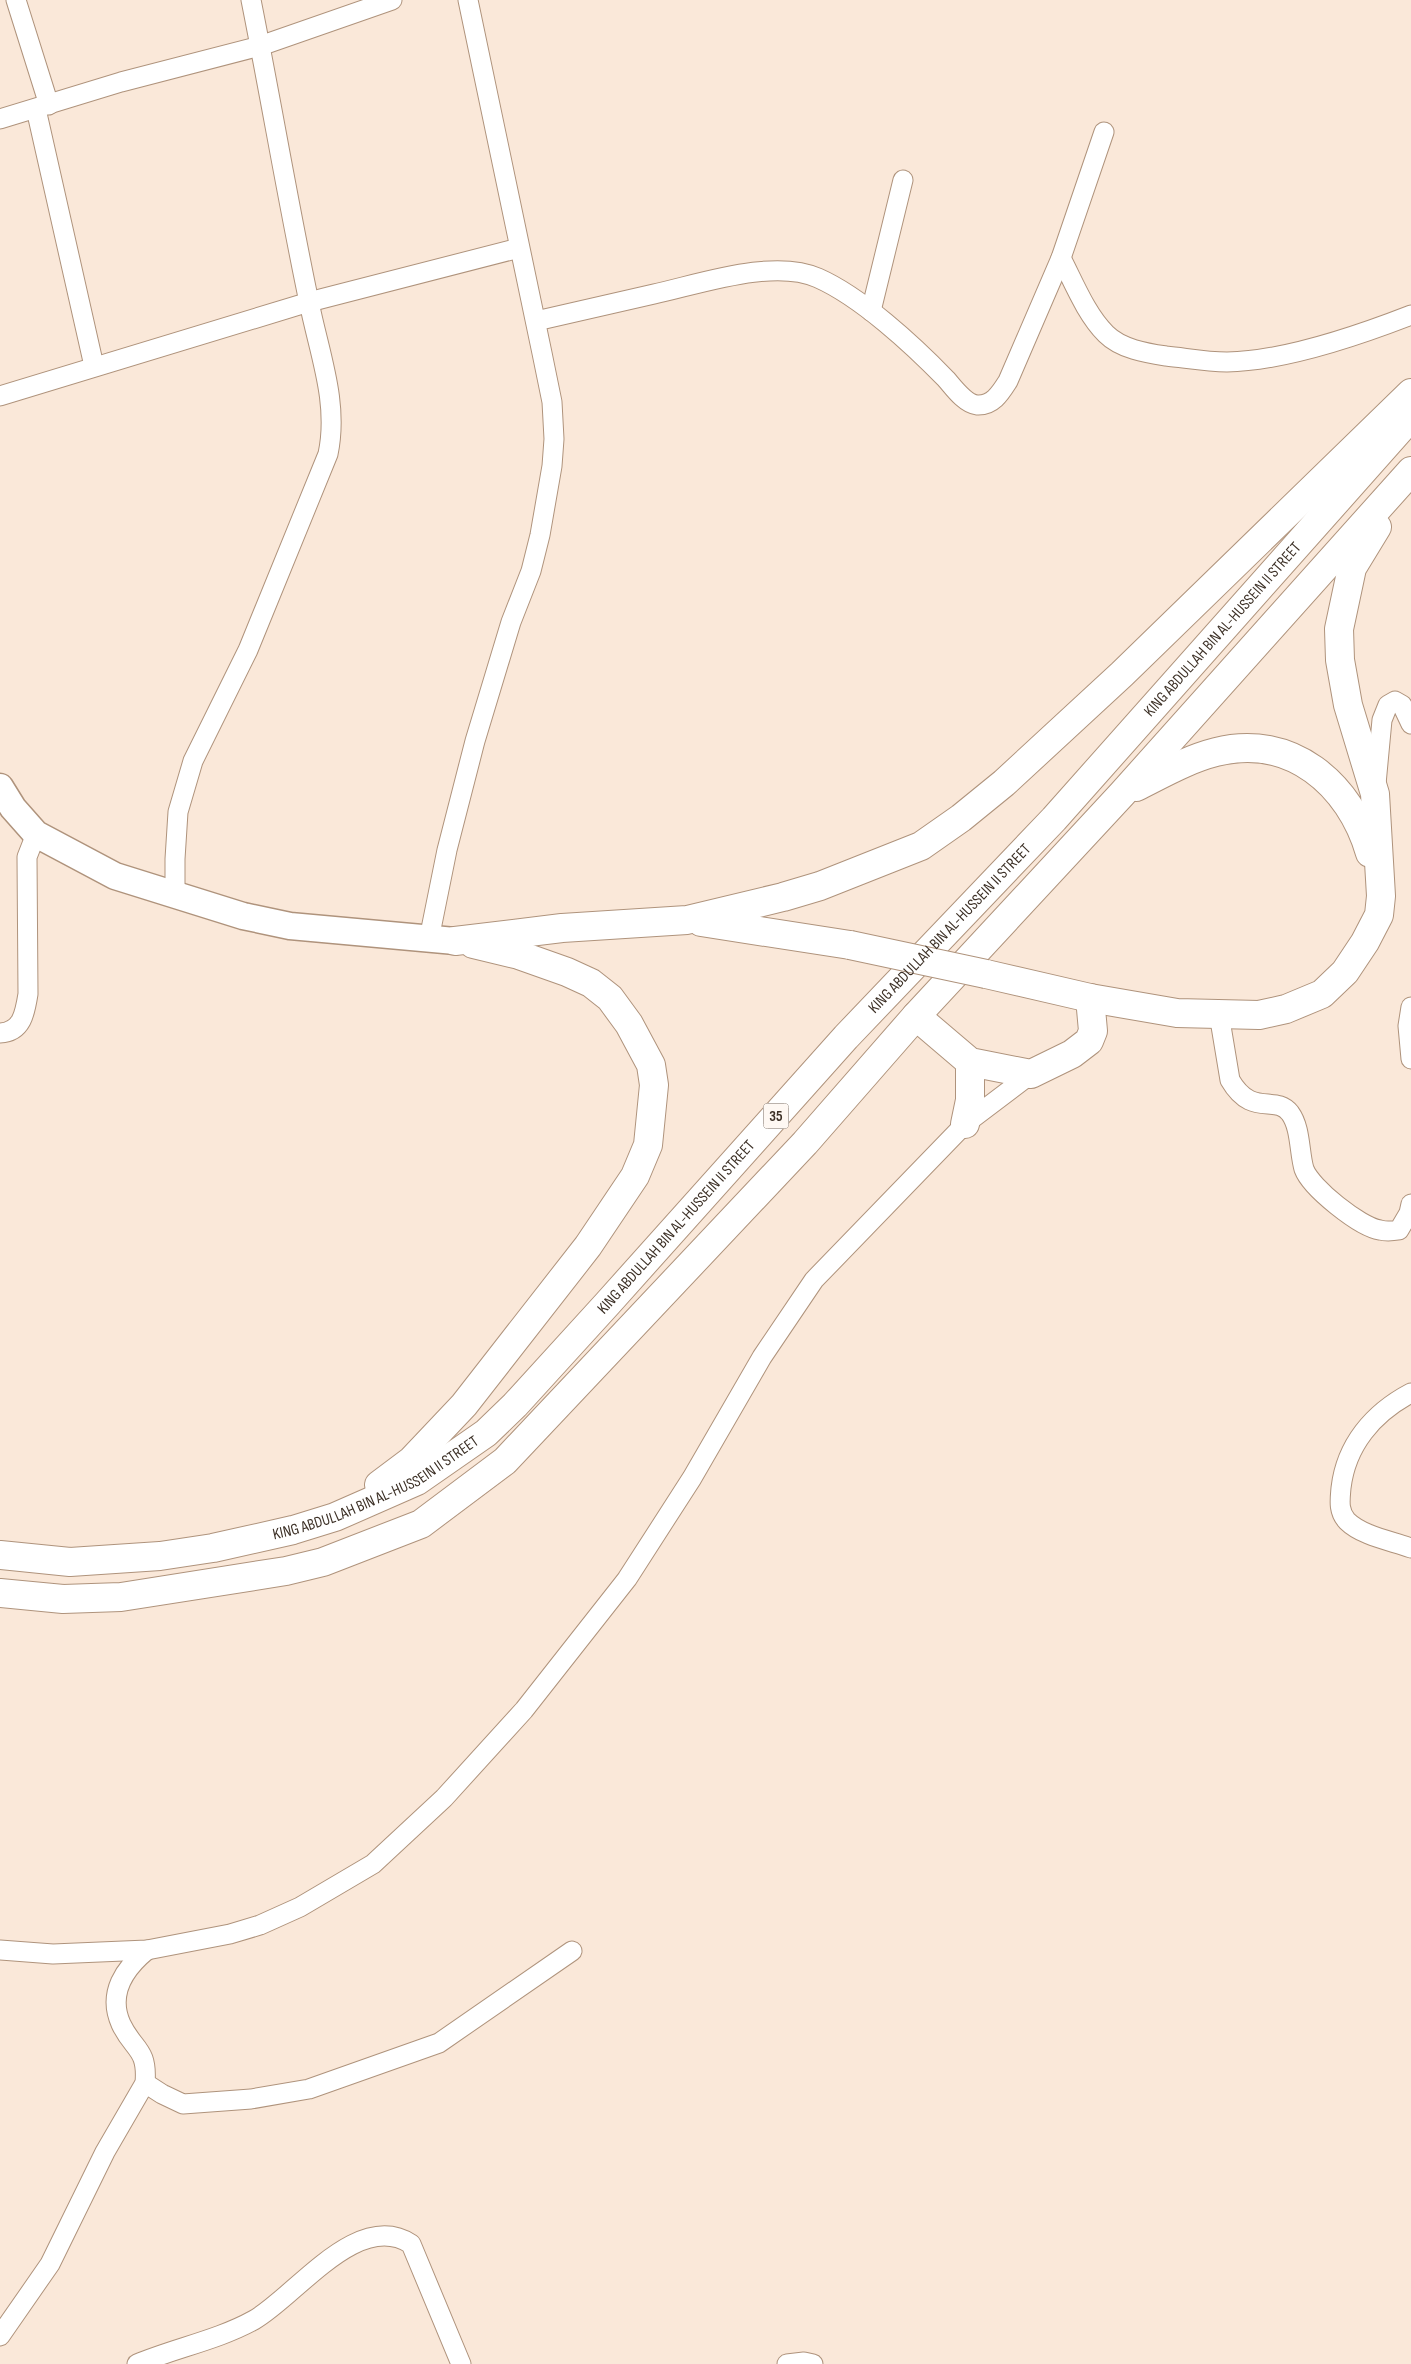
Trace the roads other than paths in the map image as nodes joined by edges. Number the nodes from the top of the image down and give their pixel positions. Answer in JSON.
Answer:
{"nodes":[{"id":1,"x":16,"y":0,"type":"edge"},
{"id":2,"x":251,"y":0,"type":"edge"},
{"id":3,"x":392,"y":0,"type":"edge"},
{"id":4,"x":468,"y":0,"type":"edge"},
{"id":5,"x":260,"y":46,"type":"junction"},
{"id":6,"x":42,"y":107,"type":"junction"},
{"id":7,"x":0,"y":120,"type":"edge"},
{"id":8,"x":1104,"y":132,"type":"dead end"},
{"id":9,"x":903,"y":180,"type":"dead end"},
{"id":10,"x":519,"y":248,"type":"junction"},
{"id":11,"x":1061,"y":258,"type":"junction"},
{"id":12,"x":309,"y":302,"type":"junction"},
{"id":13,"x":871,"y":311,"type":"junction"},
{"id":14,"x":1411,"y":315,"type":"edge"},
{"id":15,"x":536,"y":320,"type":"junction"},
{"id":16,"x":94,"y":366,"type":"junction"},
{"id":17,"x":1411,"y":393,"type":"edge"},
{"id":18,"x":0,"y":396,"type":"edge"},
{"id":19,"x":1411,"y":417,"type":"edge"},
{"id":20,"x":1411,"y":471,"type":"edge"},
{"id":21,"x":1411,"y":476,"type":"edge"},
{"id":22,"x":1411,"y":724,"type":"edge"},
{"id":23,"x":0,"y":786,"type":"edge"},
{"id":24,"x":1122,"y":794,"type":"junction"},
{"id":25,"x":1375,"y":794,"type":"junction"},
{"id":26,"x":36,"y":834,"type":"junction"},
{"id":27,"x":175,"y":895,"type":"junction"},
{"id":28,"x":1381,"y":896,"type":"junction"},
{"id":29,"x":783,"y":897,"type":"junction"},
{"id":30,"x":687,"y":920,"type":"junction"},
{"id":31,"x":781,"y":934,"type":"junction"},
{"id":32,"x":442,"y":940,"type":"junction"},
{"id":33,"x":1090,"y":998,"type":"junction"},
{"id":34,"x":1411,"y":1007,"type":"edge"},
{"id":35,"x":1218,"y":1014,"type":"junction"},
{"id":36,"x":916,"y":1016,"type":"junction"},
{"id":37,"x":0,"y":1033,"type":"edge"},
{"id":38,"x":1411,"y":1058,"type":"edge"},
{"id":39,"x":970,"y":1062,"type":"junction"},
{"id":40,"x":1031,"y":1074,"type":"junction"},
{"id":41,"x":965,"y":1124,"type":"junction"},
{"id":42,"x":1411,"y":1204,"type":"edge"},
{"id":43,"x":1405,"y":1229,"type":"edge"},
{"id":44,"x":1411,"y":1393,"type":"edge"},
{"id":45,"x":335,"y":1517,"type":"junction"},
{"id":46,"x":1411,"y":1548,"type":"edge"},
{"id":47,"x":0,"y":1554,"type":"edge"},
{"id":48,"x":0,"y":1593,"type":"edge"},
{"id":49,"x":0,"y":1950,"type":"edge"},
{"id":50,"x":147,"y":1950,"type":"junction"},
{"id":51,"x":572,"y":1950,"type":"dead end"},
{"id":52,"x":145,"y":2083,"type":"junction"},
{"id":53,"x":0,"y":2336,"type":"edge"},
{"id":54,"x":136,"y":2364,"type":"edge"},
{"id":55,"x":461,"y":2364,"type":"edge"},
{"id":56,"x":787,"y":2364,"type":"edge"},
{"id":57,"x":813,"y":2364,"type":"edge"}],
"edges":[{"from":1,"to":6,"type":"street"},
{"from":2,"to":5,"type":"street"},
{"from":3,"to":5,"type":"street"},
{"from":4,"to":10,"type":"street"},
{"from":5,"to":6,"type":"street"},
{"from":5,"to":12,"type":"street"},
{"from":6,"to":7,"type":"street"},
{"from":6,"to":16,"type":"street"},
{"from":8,"to":11,"type":"street"},
{"from":9,"to":13,"type":"street"},
{"from":10,"to":12,"type":"street"},
{"from":10,"to":15,"type":"street"},
{"from":11,"to":13,"type":"street"},
{"from":11,"to":14,"type":"street"},
{"from":12,"to":16,"type":"street"},
{"from":12,"to":27,"type":"street"},
{"from":13,"to":15,"type":"street"},
{"from":15,"to":32,"type":"street"},
{"from":16,"to":18,"type":"street"},
{"from":17,"to":29,"type":"highway"},
{"from":19,"to":45,"type":"highway","name":"KING ABDULLAH BIN AL-HUSSEIN II STREET","number":"35"},
{"from":20,"to":24,"type":"highway","name":"KING ABDULLAH BIN AL-HUSSEIN II STREET","number":"35"},
{"from":21,"to":25,"type":"highway"},
{"from":22,"to":25,"type":"street"},
{"from":23,"to":26,"type":"street"},
{"from":24,"to":28,"type":"highway"},
{"from":24,"to":36,"type":"highway","name":"KING ABDULLAH BIN AL-HUSSEIN II STREET","number":"35"},
{"from":25,"to":28,"type":"highway"},
{"from":26,"to":27,"type":"street"},
{"from":26,"to":37,"type":"street"},
{"from":27,"to":32,"type":"street"},
{"from":28,"to":35,"type":"highway"},
{"from":29,"to":30,"type":"highway"},
{"from":29,"to":31,"type":"highway"},
{"from":30,"to":31,"type":"highway"},
{"from":30,"to":32,"type":"highway"},
{"from":31,"to":33,"type":"highway","bridge":true},
{"from":32,"to":45,"type":"highway"},
{"from":33,"to":35,"type":"highway"},
{"from":33,"to":40,"type":"highway"},
{"from":34,"to":38,"type":"street"},
{"from":35,"to":43,"type":"street"},
{"from":36,"to":39,"type":"highway"},
{"from":36,"to":48,"type":"highway","name":"KING ABDULLAH BIN AL-HUSSEIN II STREET","number":"35"},
{"from":39,"to":40,"type":"highway"},
{"from":39,"to":41,"type":"highway"},
{"from":40,"to":41,"type":"street"},
{"from":41,"to":50,"type":"street"},
{"from":42,"to":43,"type":"street"},
{"from":44,"to":46,"type":"street"},
{"from":45,"to":47,"type":"highway","name":"KING ABDULLAH BIN AL-HUSSEIN II STREET","number":"35"},
{"from":49,"to":50,"type":"street"},
{"from":50,"to":52,"type":"street"},
{"from":51,"to":52,"type":"street"},
{"from":52,"to":53,"type":"street"},
{"from":54,"to":55,"type":"street"},
{"from":56,"to":57,"type":"street"}]}
